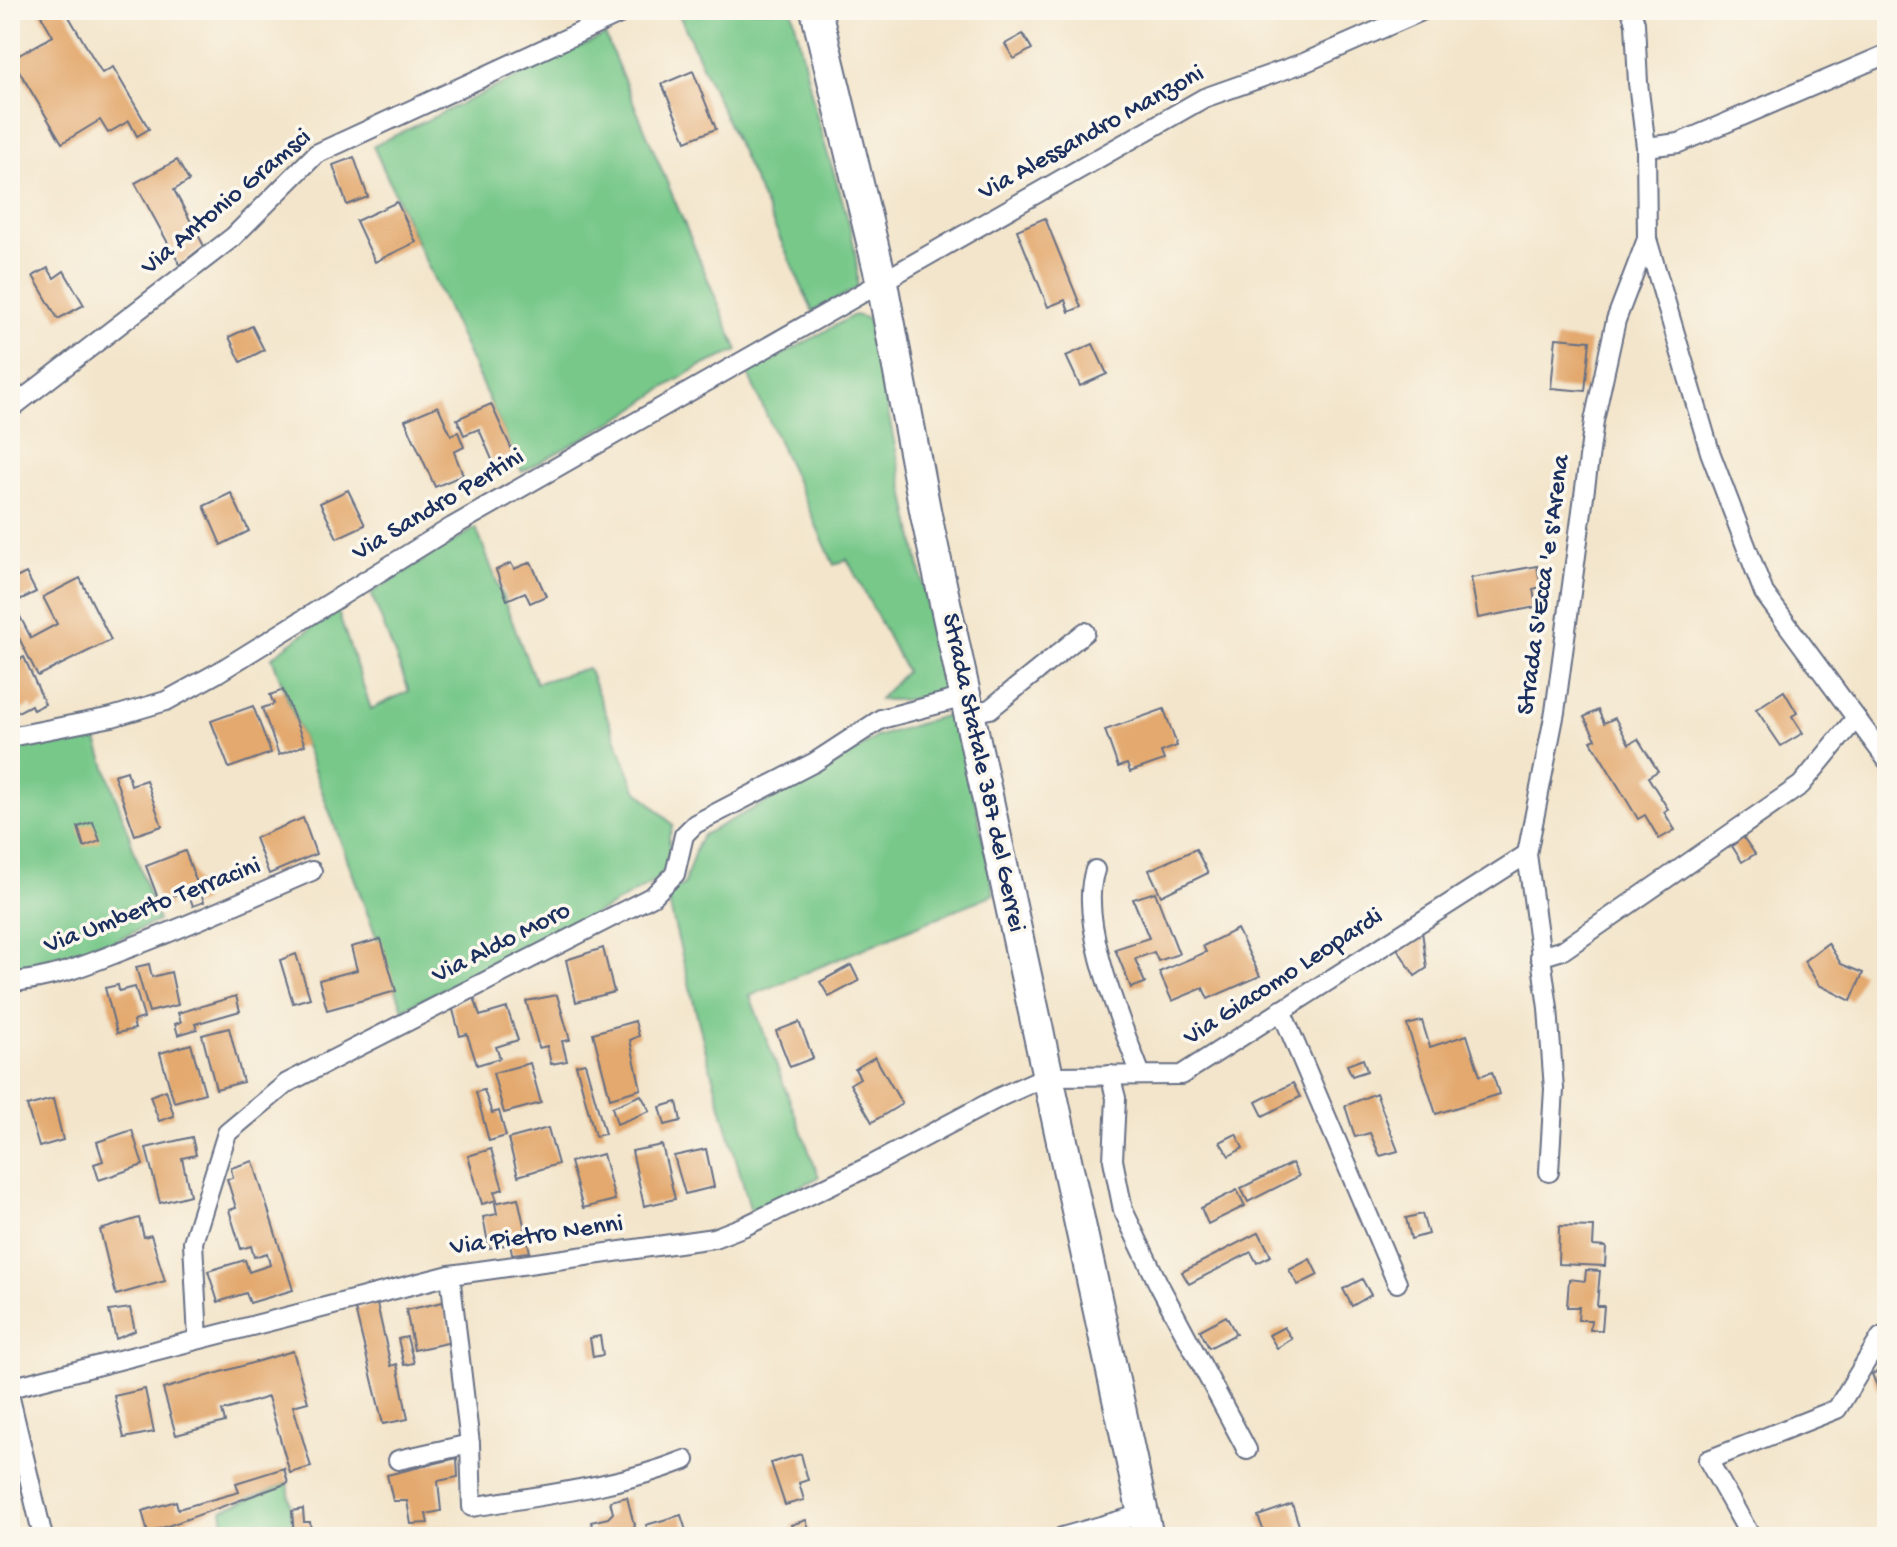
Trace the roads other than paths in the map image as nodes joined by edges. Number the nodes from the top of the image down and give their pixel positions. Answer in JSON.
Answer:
{"nodes":[{"id":1,"x":628,"y":10,"type":"edge"},
{"id":2,"x":816,"y":10,"type":"edge"},
{"id":3,"x":1424,"y":10,"type":"edge"},
{"id":4,"x":1631,"y":10,"type":"edge"},
{"id":5,"x":1887,"y":54,"type":"edge"},
{"id":6,"x":1646,"y":147,"type":"junction"},
{"id":7,"x":1647,"y":239,"type":"junction"},
{"id":8,"x":882,"y":283,"type":"junction"},
{"id":9,"x":10,"y":409,"type":"edge"},
{"id":10,"x":1085,"y":632,"type":"dead end"},
{"id":11,"x":967,"y":705,"type":"junction"},
{"id":12,"x":1856,"y":718,"type":"junction"},
{"id":13,"x":10,"y":737,"type":"edge"},
{"id":14,"x":1887,"y":760,"type":"edge"},
{"id":15,"x":1527,"y":854,"type":"junction"},
{"id":16,"x":1095,"y":870,"type":"dead end"},
{"id":17,"x":312,"y":871,"type":"dead end"},
{"id":18,"x":1540,"y":957,"type":"junction"},
{"id":19,"x":10,"y":982,"type":"edge"},
{"id":20,"x":1281,"y":1010,"type":"junction"},
{"id":21,"x":1110,"y":1075,"type":"junction"},
{"id":22,"x":1141,"y":1075,"type":"junction"},
{"id":23,"x":1047,"y":1076,"type":"junction"},
{"id":24,"x":1549,"y":1172,"type":"dead end"},
{"id":25,"x":450,"y":1275,"type":"junction"},
{"id":26,"x":1397,"y":1283,"type":"dead end"},
{"id":27,"x":1887,"y":1334,"type":"edge"},
{"id":28,"x":198,"y":1339,"type":"junction"},
{"id":29,"x":10,"y":1388,"type":"edge"},
{"id":30,"x":10,"y":1398,"type":"edge"},
{"id":31,"x":470,"y":1444,"type":"junction"},
{"id":32,"x":1247,"y":1450,"type":"dead end"},
{"id":33,"x":398,"y":1460,"type":"dead end"},
{"id":34,"x":685,"y":1460,"type":"dead end"},
{"id":35,"x":1145,"y":1525,"type":"edge"},
{"id":36,"x":43,"y":1537,"type":"edge"},
{"id":37,"x":1062,"y":1537,"type":"edge"},
{"id":38,"x":1751,"y":1537,"type":"edge"}],
"edges":[{"from":1,"to":9,"type":"street","name":"Via Antonio Gramsci"},
{"from":2,"to":8,"type":"main road","name":"Strada Statale 387 del Gerrei"},
{"from":3,"to":8,"type":"street","name":"Via Alessandro Manzoni"},
{"from":4,"to":6,"type":"street","name":"Strada S'Ecca 'e s'Arena"},
{"from":5,"to":6,"type":"street"},
{"from":6,"to":7,"type":"street","name":"Strada S'Ecca 'e s'Arena"},
{"from":7,"to":12,"type":"street"},
{"from":7,"to":15,"type":"street","name":"Strada S'Ecca 'e s'Arena"},
{"from":8,"to":11,"type":"main road","name":"Strada Statale 387 del Gerrei"},
{"from":8,"to":13,"type":"street","name":"Via Sandro Pertini"},
{"from":10,"to":11,"type":"street","name":"Via Aldo Moro"},
{"from":11,"to":23,"type":"main road","name":"Strada Statale 387 del Gerrei"},
{"from":11,"to":28,"type":"street","name":"Via Aldo Moro"},
{"from":12,"to":14,"type":"street"},
{"from":12,"to":18,"type":"street"},
{"from":15,"to":18,"type":"street","name":"Strada S'Ecca 'e s'Arena"},
{"from":15,"to":20,"type":"street","name":"Via Giacomo Leopardi"},
{"from":16,"to":22,"type":"street"},
{"from":17,"to":19,"type":"street","name":"Via Umberto Terracini"},
{"from":18,"to":24,"type":"street","name":"Strada S'Ecca 'e s'Arena"},
{"from":20,"to":22,"type":"street","name":"Via Giacomo Leopardi"},
{"from":20,"to":26,"type":"street"},
{"from":21,"to":22,"type":"street","name":"Via Giacomo Leopardi"},
{"from":21,"to":23,"type":"street","name":"Via Giacomo Leopardi"},
{"from":21,"to":32,"type":"street"},
{"from":23,"to":25,"type":"street","name":"Via Pietro Nenni"},
{"from":23,"to":35,"type":"main road","name":"Strada Statale 387 del Gerrei"},
{"from":25,"to":28,"type":"street","name":"Via Pietro Nenni"},
{"from":25,"to":31,"type":"street"},
{"from":27,"to":38,"type":"street"},
{"from":28,"to":29,"type":"street","name":"Via Pietro Nenni"},
{"from":30,"to":36,"type":"street"},
{"from":31,"to":33,"type":"street"},
{"from":31,"to":34,"type":"street"},
{"from":35,"to":37,"type":"street"}]}
